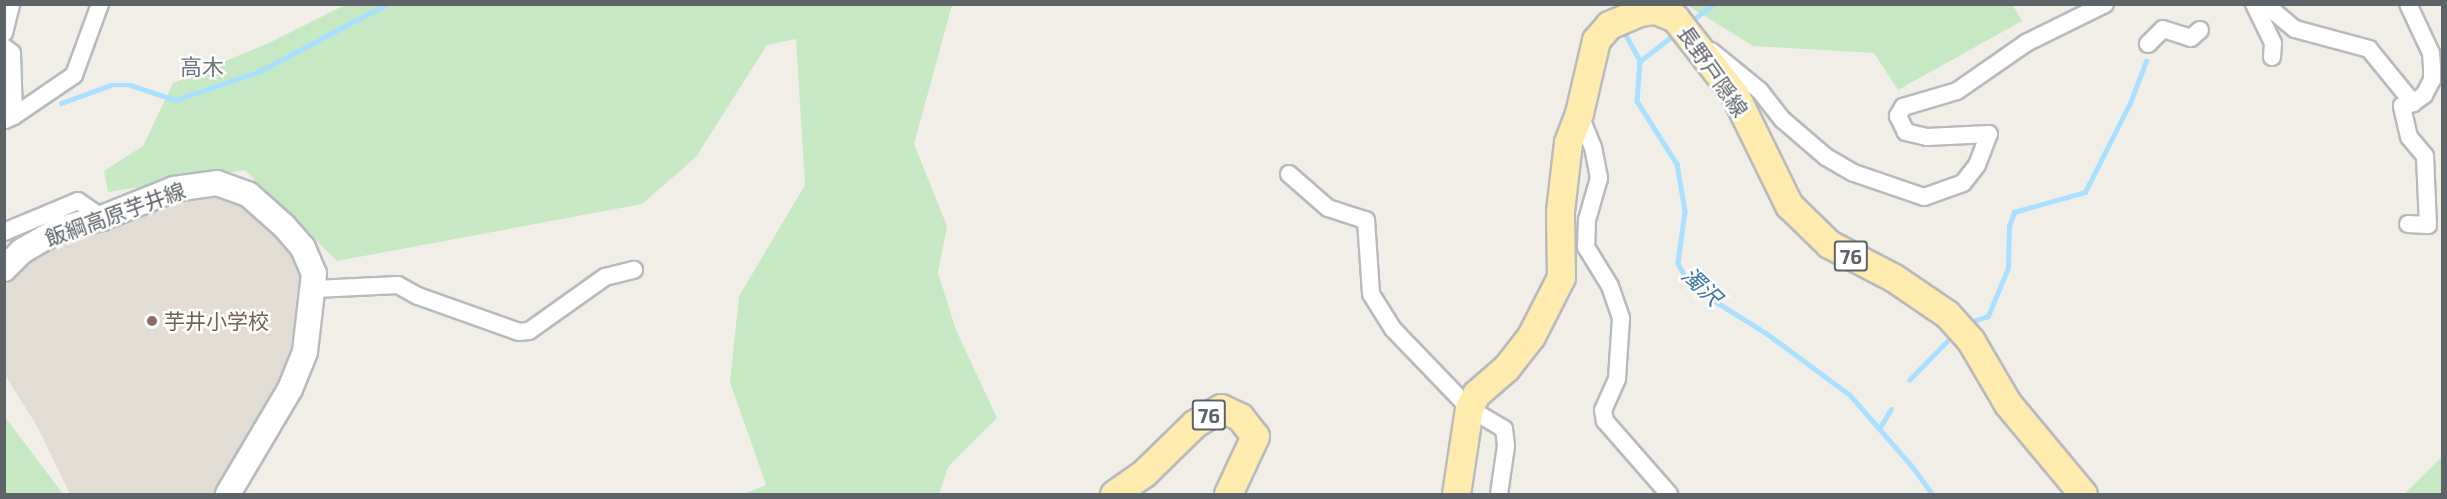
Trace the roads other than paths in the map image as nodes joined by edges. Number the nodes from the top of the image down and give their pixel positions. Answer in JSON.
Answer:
{"nodes":[{"id":1,"x":11,"y":4,"type":"edge"},
{"id":2,"x":100,"y":4,"type":"edge"},
{"id":3,"x":2105,"y":4,"type":"edge"},
{"id":4,"x":2254,"y":4,"type":"edge"},
{"id":5,"x":2265,"y":4,"type":"edge"},
{"id":6,"x":2408,"y":4,"type":"edge"},
{"id":7,"x":2200,"y":30,"type":"dead end"},
{"id":8,"x":4,"y":33,"type":"edge"},
{"id":9,"x":1693,"y":38,"type":"junction"},
{"id":10,"x":2148,"y":44,"type":"dead end"},
{"id":11,"x":4,"y":47,"type":"edge"},
{"id":12,"x":2272,"y":57,"type":"dead end"},
{"id":13,"x":2413,"y":103,"type":"junction"},
{"id":14,"x":1579,"y":113,"type":"junction"},
{"id":15,"x":9,"y":118,"type":"edge"},
{"id":16,"x":1289,"y":174,"type":"dead end"},
{"id":17,"x":102,"y":218,"type":"junction"},
{"id":18,"x":2408,"y":224,"type":"dead end"},
{"id":19,"x":4,"y":232,"type":"edge"},
{"id":20,"x":4,"y":269,"type":"edge"},
{"id":21,"x":634,"y":270,"type":"dead end"},
{"id":22,"x":315,"y":289,"type":"junction"},
{"id":23,"x":1469,"y":408,"type":"junction"},
{"id":24,"x":228,"y":495,"type":"edge"},
{"id":25,"x":1114,"y":495,"type":"edge"},
{"id":26,"x":1228,"y":495,"type":"edge"},
{"id":27,"x":1456,"y":495,"type":"edge"},
{"id":28,"x":1499,"y":495,"type":"edge"},
{"id":29,"x":1669,"y":495,"type":"edge"},
{"id":30,"x":2083,"y":495,"type":"edge"}],
"edges":[{"from":1,"to":8,"type":"street"},
{"from":2,"to":15,"type":"street"},
{"from":3,"to":9,"type":"street"},
{"from":4,"to":12,"type":"street"},
{"from":5,"to":13,"type":"street"},
{"from":6,"to":13,"type":"street"},
{"from":7,"to":10,"type":"street"},
{"from":9,"to":14,"type":"main road","name":"長野戸隠線","number":"76"},
{"from":9,"to":30,"type":"main road","name":"長野戸隠線","number":"76"},
{"from":11,"to":15,"type":"street"},
{"from":13,"to":18,"type":"street"},
{"from":14,"to":23,"type":"main road","name":"長野戸隠線","number":"76"},
{"from":14,"to":29,"type":"street"},
{"from":16,"to":23,"type":"street"},
{"from":17,"to":19,"type":"street"},
{"from":17,"to":20,"type":"main road","name":"飯綱高原芋井線"},
{"from":17,"to":22,"type":"main road","name":"飯綱高原芋井線"},
{"from":21,"to":22,"type":"street"},
{"from":22,"to":24,"type":"main road","name":"飯綱高原芋井線"},
{"from":23,"to":27,"type":"main road","name":"長野戸隠線","number":"76"},
{"from":23,"to":28,"type":"street"},
{"from":25,"to":26,"type":"main road","number":"76"}]}
